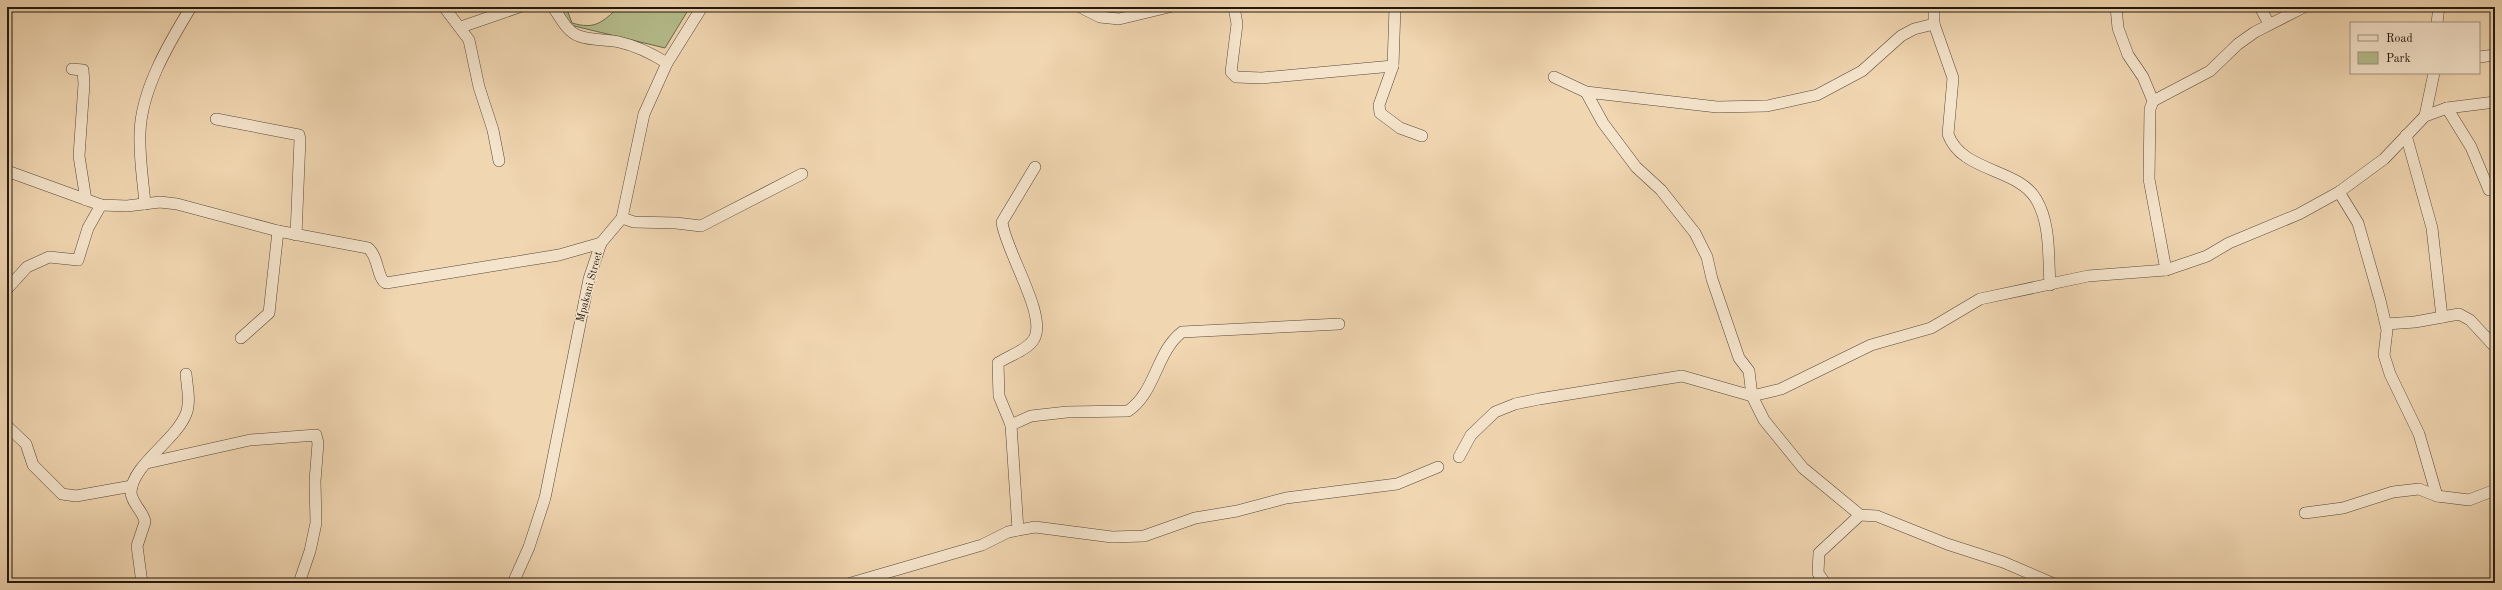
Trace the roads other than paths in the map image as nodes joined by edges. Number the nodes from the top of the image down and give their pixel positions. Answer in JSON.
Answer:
{"nodes":[{"id":1,"x":444,"y":7,"type":"edge"},
{"id":2,"x":519,"y":7,"type":"edge"},
{"id":3,"x":547,"y":7,"type":"edge"},
{"id":4,"x":553,"y":7,"type":"edge"},
{"id":5,"x":702,"y":7,"type":"edge"},
{"id":6,"x":1080,"y":7,"type":"edge"},
{"id":7,"x":1169,"y":7,"type":"edge"},
{"id":8,"x":1234,"y":7,"type":"edge"},
{"id":9,"x":1395,"y":7,"type":"edge"},
{"id":10,"x":1934,"y":7,"type":"edge"},
{"id":11,"x":2116,"y":7,"type":"edge"},
{"id":12,"x":2260,"y":7,"type":"edge"},
{"id":13,"x":2304,"y":7,"type":"edge"},
{"id":14,"x":2439,"y":7,"type":"edge"},
{"id":15,"x":189,"y":8,"type":"edge"},
{"id":16,"x":2438,"y":22,"type":"edge"},
{"id":17,"x":1934,"y":24,"type":"junction"},
{"id":18,"x":2269,"y":24,"type":"junction"},
{"id":19,"x":461,"y":27,"type":"junction"},
{"id":20,"x":581,"y":41,"type":"dead end"},
{"id":21,"x":2495,"y":55,"type":"edge"},
{"id":22,"x":2480,"y":57,"type":"edge"},
{"id":23,"x":667,"y":63,"type":"junction"},
{"id":24,"x":1394,"y":66,"type":"junction"},
{"id":25,"x":72,"y":69,"type":"dead end"},
{"id":26,"x":2434,"y":74,"type":"edge"},
{"id":27,"x":1554,"y":77,"type":"dead end"},
{"id":28,"x":1586,"y":92,"type":"junction"},
{"id":29,"x":2153,"y":101,"type":"junction"},
{"id":30,"x":2495,"y":102,"type":"edge"},
{"id":31,"x":2447,"y":108,"type":"junction"},
{"id":32,"x":2425,"y":116,"type":"junction"},
{"id":33,"x":216,"y":119,"type":"dead end"},
{"id":34,"x":2406,"y":135,"type":"junction"},
{"id":35,"x":1422,"y":136,"type":"dead end"},
{"id":36,"x":499,"y":161,"type":"dead end"},
{"id":37,"x":1035,"y":167,"type":"dead end"},
{"id":38,"x":7,"y":171,"type":"edge"},
{"id":39,"x":802,"y":174,"type":"dead end"},
{"id":40,"x":2488,"y":190,"type":"dead end"},
{"id":41,"x":2339,"y":192,"type":"junction"},
{"id":42,"x":86,"y":200,"type":"junction"},
{"id":43,"x":145,"y":204,"type":"junction"},
{"id":44,"x":101,"y":205,"type":"junction"},
{"id":45,"x":622,"y":218,"type":"junction"},
{"id":46,"x":278,"y":230,"type":"junction"},
{"id":47,"x":296,"y":234,"type":"junction"},
{"id":48,"x":602,"y":243,"type":"junction"},
{"id":49,"x":2166,"y":270,"type":"junction"},
{"id":50,"x":2050,"y":285,"type":"junction"},
{"id":51,"x":7,"y":289,"type":"edge"},
{"id":52,"x":2442,"y":317,"type":"junction"},
{"id":53,"x":1338,"y":324,"type":"dead end"},
{"id":54,"x":2386,"y":324,"type":"junction"},
{"id":55,"x":241,"y":338,"type":"dead end"},
{"id":56,"x":2495,"y":346,"type":"edge"},
{"id":57,"x":186,"y":374,"type":"dead end"},
{"id":58,"x":1752,"y":396,"type":"junction"},
{"id":59,"x":1011,"y":425,"type":"junction"},
{"id":60,"x":7,"y":426,"type":"edge"},
{"id":61,"x":1459,"y":458,"type":"dead end"},
{"id":62,"x":147,"y":464,"type":"junction"},
{"id":63,"x":1438,"y":467,"type":"dead end"},
{"id":64,"x":132,"y":486,"type":"junction"},
{"id":65,"x":2495,"y":490,"type":"edge"},
{"id":66,"x":2437,"y":496,"type":"junction"},
{"id":67,"x":2305,"y":513,"type":"dead end"},
{"id":68,"x":1860,"y":515,"type":"junction"},
{"id":69,"x":1018,"y":530,"type":"junction"},
{"id":70,"x":142,"y":583,"type":"edge"},
{"id":71,"x":299,"y":583,"type":"edge"},
{"id":72,"x":513,"y":583,"type":"edge"},
{"id":73,"x":851,"y":583,"type":"edge"},
{"id":74,"x":1825,"y":583,"type":"edge"},
{"id":75,"x":2052,"y":583,"type":"edge"}],
"edges":[{"from":1,"to":19,"type":"street"},
{"from":2,"to":19,"type":"street"},
{"from":3,"to":20,"type":"street"},
{"from":4,"to":23,"type":"street"},
{"from":5,"to":23,"type":"street","name":"Mpakani Street"},
{"from":6,"to":7,"type":"street"},
{"from":8,"to":24,"type":"street"},
{"from":9,"to":24,"type":"street"},
{"from":10,"to":17,"type":"street"},
{"from":11,"to":29,"type":"street"},
{"from":12,"to":18,"type":"street"},
{"from":13,"to":18,"type":"street"},
{"from":14,"to":16,"type":"street"},
{"from":15,"to":43,"type":"street"},
{"from":17,"to":28,"type":"street"},
{"from":17,"to":50,"type":"street"},
{"from":18,"to":29,"type":"street"},
{"from":19,"to":36,"type":"street"},
{"from":21,"to":22,"type":"street"},
{"from":23,"to":45,"type":"street","name":"Mpakani Street"},
{"from":24,"to":35,"type":"street"},
{"from":25,"to":42,"type":"street"},
{"from":26,"to":32,"type":"street"},
{"from":27,"to":28,"type":"street"},
{"from":28,"to":58,"type":"street"},
{"from":29,"to":49,"type":"street"},
{"from":30,"to":31,"type":"street"},
{"from":31,"to":32,"type":"street"},
{"from":31,"to":40,"type":"street"},
{"from":32,"to":34,"type":"street"},
{"from":33,"to":47,"type":"street"},
{"from":34,"to":41,"type":"street"},
{"from":34,"to":52,"type":"street"},
{"from":37,"to":59,"type":"street"},
{"from":38,"to":42,"type":"street"},
{"from":39,"to":45,"type":"street"},
{"from":41,"to":49,"type":"street"},
{"from":41,"to":54,"type":"street"},
{"from":42,"to":44,"type":"street"},
{"from":43,"to":44,"type":"street"},
{"from":43,"to":46,"type":"street"},
{"from":44,"to":51,"type":"street"},
{"from":45,"to":48,"type":"street","name":"Mpakani Street"},
{"from":46,"to":47,"type":"street"},
{"from":46,"to":55,"type":"street"},
{"from":47,"to":48,"type":"street"},
{"from":48,"to":72,"type":"street","name":"Mpakani Street"},
{"from":49,"to":50,"type":"street"},
{"from":50,"to":58,"type":"street"},
{"from":52,"to":54,"type":"street"},
{"from":52,"to":56,"type":"street"},
{"from":53,"to":59,"type":"street"},
{"from":54,"to":66,"type":"street"},
{"from":57,"to":62,"type":"street"},
{"from":58,"to":61,"type":"street"},
{"from":58,"to":68,"type":"street"},
{"from":59,"to":69,"type":"street"},
{"from":60,"to":64,"type":"street"},
{"from":62,"to":64,"type":"street"},
{"from":62,"to":71,"type":"street"},
{"from":63,"to":69,"type":"street"},
{"from":64,"to":70,"type":"street"},
{"from":65,"to":66,"type":"street"},
{"from":66,"to":67,"type":"street"},
{"from":68,"to":74,"type":"street"},
{"from":68,"to":75,"type":"street"},
{"from":69,"to":73,"type":"street"}]}
